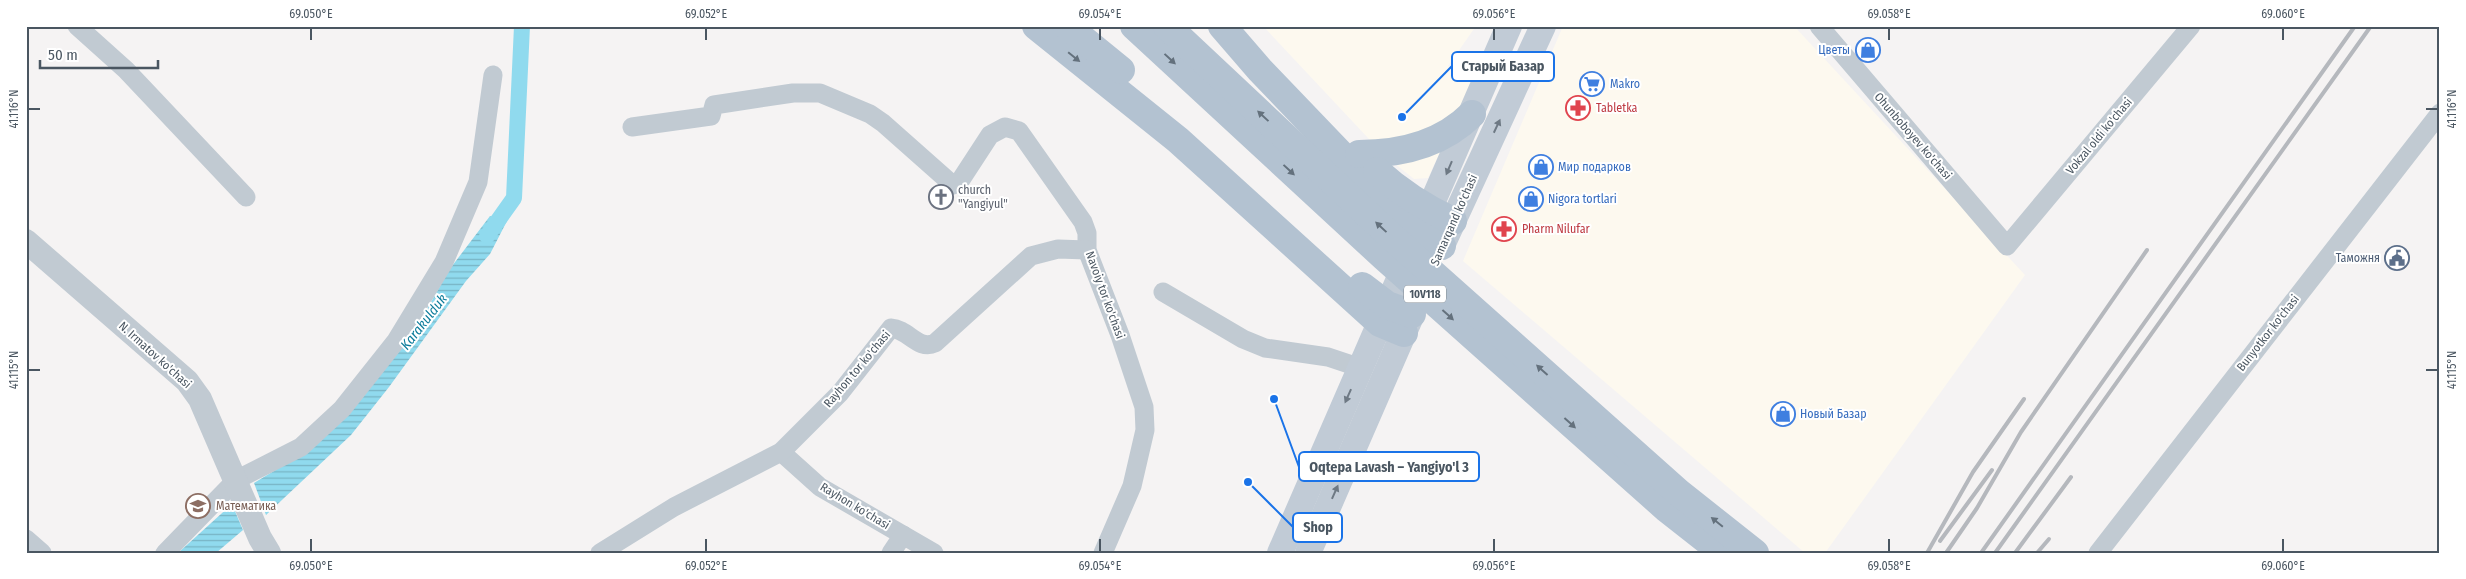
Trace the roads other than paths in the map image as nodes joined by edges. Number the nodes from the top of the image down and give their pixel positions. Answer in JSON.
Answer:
{"nodes":[{"id":1,"x":76,"y":26,"type":"edge"},
{"id":2,"x":1036,"y":26,"type":"edge"},
{"id":3,"x":1067,"y":26,"type":"edge"},
{"id":4,"x":1134,"y":26,"type":"edge"},
{"id":5,"x":1167,"y":26,"type":"edge"},
{"id":6,"x":1222,"y":26,"type":"edge"},
{"id":7,"x":1243,"y":26,"type":"edge"},
{"id":8,"x":1509,"y":26,"type":"edge"},
{"id":9,"x":1543,"y":26,"type":"edge"},
{"id":10,"x":1819,"y":26,"type":"edge"},
{"id":11,"x":2191,"y":26,"type":"edge"},
{"id":12,"x":493,"y":75,"type":"dead end"},
{"id":13,"x":2440,"y":113,"type":"edge"},
{"id":14,"x":1472,"y":114,"type":"junction"},
{"id":15,"x":632,"y":127,"type":"dead end"},
{"id":16,"x":1359,"y":154,"type":"junction"},
{"id":17,"x":246,"y":197,"type":"dead end"},
{"id":18,"x":1436,"y":228,"type":"junction"},
{"id":19,"x":26,"y":241,"type":"edge"},
{"id":20,"x":2007,"y":246,"type":"joint"},
{"id":21,"x":1087,"y":250,"type":"junction"},
{"id":22,"x":1163,"y":292,"type":"dead end"},
{"id":23,"x":1396,"y":319,"type":"junction"},
{"id":24,"x":1360,"y":368,"type":"junction"},
{"id":25,"x":1383,"y":381,"type":"junction"},
{"id":26,"x":781,"y":452,"type":"junction"},
{"id":27,"x":236,"y":480,"type":"junction"},
{"id":28,"x":903,"y":534,"type":"junction"},
{"id":29,"x":26,"y":539,"type":"edge"},
{"id":30,"x":265,"y":545,"type":"edge"},
{"id":31,"x":42,"y":553,"type":"edge"},
{"id":32,"x":165,"y":553,"type":"edge"},
{"id":33,"x":600,"y":553,"type":"edge"},
{"id":34,"x":890,"y":553,"type":"edge"},
{"id":35,"x":934,"y":553,"type":"edge"},
{"id":36,"x":1102,"y":553,"type":"edge"},
{"id":37,"x":1280,"y":553,"type":"edge"},
{"id":38,"x":1308,"y":553,"type":"edge"},
{"id":39,"x":1723,"y":553,"type":"edge"},
{"id":40,"x":1755,"y":553,"type":"edge"},
{"id":41,"x":2098,"y":553,"type":"edge"}],
"edges":[{"from":1,"to":17,"type":"street"},
{"from":2,"to":23,"type":"main road","one_way":true},
{"from":3,"to":23,"type":"main road"},
{"from":4,"to":39,"type":"main road","number":"10V118","one_way":true,"bridge":true},
{"from":40,"to":5,"type":"main road","number":"10V118","one_way":true,"bridge":true},
{"from":6,"to":18,"type":"main road"},
{"from":7,"to":16,"type":"main road"},
{"from":8,"to":14,"type":"main road","name":"Samarqand ko'chasi"},
{"from":18,"to":9,"type":"main road","name":"Samarqand ko'chasi","one_way":true},
{"from":10,"to":20,"type":"street","name":"Ohunboboyev ko'chasi"},
{"from":11,"to":20,"type":"street","name":"Vokzal oldi ko'chasi"},
{"from":12,"to":27,"type":"street"},
{"from":13,"to":41,"type":"street","name":"Bunyotkor ko'chasi"},
{"from":14,"to":16,"type":"main road"},
{"from":14,"to":18,"type":"main road","name":"Samarqand ko'chasi","one_way":true},
{"from":15,"to":21,"type":"street","name":"Navoiy tor ko'chasi"},
{"from":16,"to":18,"type":"main road"},
{"from":18,"to":23,"type":"main road","name":"Samarqand ko'chasi"},
{"from":19,"to":27,"type":"street","name":"N. Irmatov ko'chasi"},
{"from":21,"to":26,"type":"street","name":"Rayhon tor ko'chasi"},
{"from":21,"to":36,"type":"street","name":"Navoiy tor ko'chasi"},
{"from":22,"to":24,"type":"street"},
{"from":23,"to":24,"type":"main road","name":"Samarqand ko'chasi"},
{"from":23,"to":25,"type":"main road","name":"Samarqand ko'chasi"},
{"from":24,"to":25,"type":"street"},
{"from":24,"to":37,"type":"main road","name":"Samarqand ko'chasi","one_way":true},
{"from":38,"to":25,"type":"main road","name":"Samarqand ko'chasi","one_way":true},
{"from":26,"to":28,"type":"street","name":"Rayhon ko'chasi"},
{"from":26,"to":33,"type":"street","name":"Rayhon tor ko'chasi"},
{"from":27,"to":30,"type":"street","name":"N. Irmatov ko'chasi"},
{"from":27,"to":32,"type":"street"},
{"from":28,"to":34,"type":"street"},
{"from":28,"to":35,"type":"street","name":"Rayhon ko'chasi"},
{"from":29,"to":31,"type":"street"}]}
